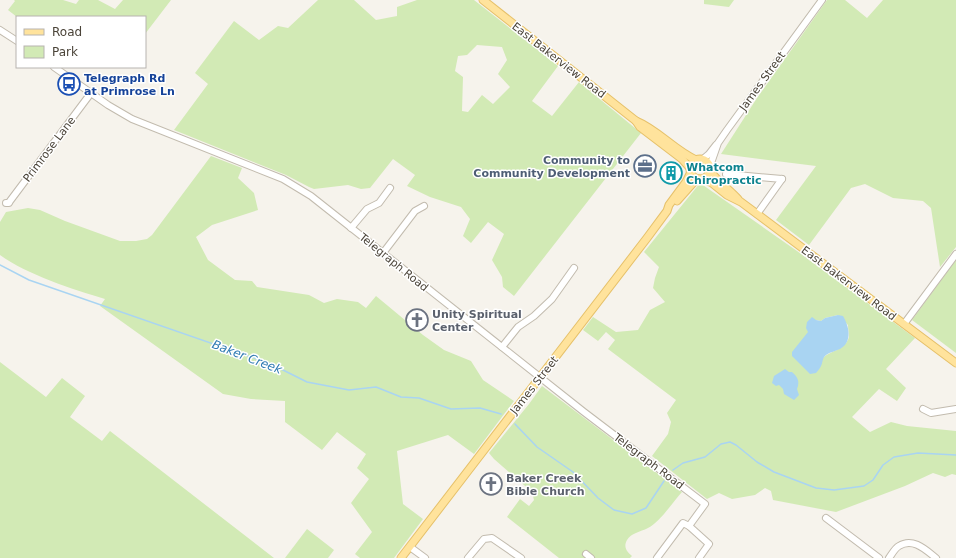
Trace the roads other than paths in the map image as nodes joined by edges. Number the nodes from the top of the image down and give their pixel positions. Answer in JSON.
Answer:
{"nodes":[{"id":1,"x":483,"y":0,"type":"edge"},
{"id":2,"x":822,"y":0,"type":"edge"},
{"id":3,"x":0,"y":30,"type":"edge"},
{"id":4,"x":16,"y":39,"type":"edge"},
{"id":5,"x":55,"y":68,"type":"edge"},
{"id":6,"x":92,"y":93,"type":"junction"},
{"id":7,"x":636,"y":120,"type":"junction"},
{"id":8,"x":718,"y":143,"type":"junction"},
{"id":9,"x":699,"y":160,"type":"junction"},
{"id":10,"x":710,"y":168,"type":"junction"},
{"id":11,"x":691,"y":170,"type":"junction"},
{"id":12,"x":726,"y":174,"type":"dead end"},
{"id":13,"x":701,"y":179,"type":"junction"},
{"id":14,"x":390,"y":188,"type":"dead end"},
{"id":15,"x":741,"y":202,"type":"junction"},
{"id":16,"x":6,"y":203,"type":"dead end"},
{"id":17,"x":424,"y":206,"type":"dead end"},
{"id":18,"x":667,"y":211,"type":"junction"},
{"id":19,"x":757,"y":214,"type":"junction"},
{"id":20,"x":351,"y":228,"type":"junction"},
{"id":21,"x":383,"y":253,"type":"junction"},
{"id":22,"x":956,"y":254,"type":"edge"},
{"id":23,"x":574,"y":268,"type":"dead end"},
{"id":24,"x":904,"y":324,"type":"junction"},
{"id":25,"x":502,"y":347,"type":"junction"},
{"id":26,"x":956,"y":363,"type":"edge"},
{"id":27,"x":540,"y":377,"type":"junction"},
{"id":28,"x":923,"y":409,"type":"dead end"},
{"id":29,"x":956,"y":410,"type":"edge"},
{"id":30,"x":826,"y":518,"type":"dead end"},
{"id":31,"x":689,"y":526,"type":"junction"},
{"id":32,"x":410,"y":547,"type":"junction"},
{"id":33,"x":401,"y":558,"type":"edge"},
{"id":34,"x":425,"y":558,"type":"edge"},
{"id":35,"x":468,"y":558,"type":"edge"},
{"id":36,"x":520,"y":558,"type":"edge"},
{"id":37,"x":657,"y":558,"type":"edge"},
{"id":38,"x":699,"y":558,"type":"edge"},
{"id":39,"x":879,"y":558,"type":"edge"},
{"id":40,"x":889,"y":558,"type":"edge"},
{"id":41,"x":936,"y":558,"type":"edge"}],
"edges":[{"from":1,"to":7,"type":"main road","name":"East Bakerview Road"},
{"from":2,"to":8,"type":"street","name":"James Street"},
{"from":3,"to":4,"type":"street"},
{"from":5,"to":6,"type":"street","name":"Telegraph Road"},
{"from":6,"to":16,"type":"street","name":"Primrose Lane"},
{"from":6,"to":20,"type":"street","name":"Telegraph Road"},
{"from":7,"to":9,"type":"main road","name":"East Bakerview Road"},
{"from":7,"to":11,"type":"main road","name":"East Bakerview Road"},
{"from":8,"to":9,"type":"street"},
{"from":8,"to":10,"type":"street","name":"James Street"},
{"from":9,"to":10,"type":"main road"},
{"from":9,"to":11,"type":"main road"},
{"from":10,"to":13,"type":"main road"},
{"from":10,"to":15,"type":"main road","name":"East Bakerview Road"},
{"from":11,"to":13,"type":"main road"},
{"from":11,"to":18,"type":"main road","name":"James Street"},
{"from":12,"to":19,"type":"street"},
{"from":13,"to":15,"type":"main road","name":"East Bakerview Road"},
{"from":13,"to":18,"type":"main road","name":"James Street"},
{"from":14,"to":20,"type":"street"},
{"from":15,"to":19,"type":"main road","name":"East Bakerview Road"},
{"from":17,"to":21,"type":"street"},
{"from":18,"to":27,"type":"main road","name":"James Street"},
{"from":19,"to":24,"type":"main road","name":"East Bakerview Road"},
{"from":20,"to":21,"type":"street","name":"Telegraph Road"},
{"from":21,"to":25,"type":"street","name":"Telegraph Road"},
{"from":22,"to":24,"type":"street"},
{"from":23,"to":25,"type":"street"},
{"from":24,"to":26,"type":"main road","name":"East Bakerview Road"},
{"from":25,"to":27,"type":"street","name":"Telegraph Road"},
{"from":27,"to":31,"type":"street","name":"Telegraph Road"},
{"from":27,"to":32,"type":"main road","name":"James Street"},
{"from":28,"to":29,"type":"street"},
{"from":30,"to":39,"type":"street"},
{"from":31,"to":37,"type":"street"},
{"from":31,"to":38,"type":"street"},
{"from":32,"to":33,"type":"main road","name":"James Street"},
{"from":32,"to":34,"type":"street"},
{"from":35,"to":36,"type":"street"},
{"from":40,"to":41,"type":"street"}]}
